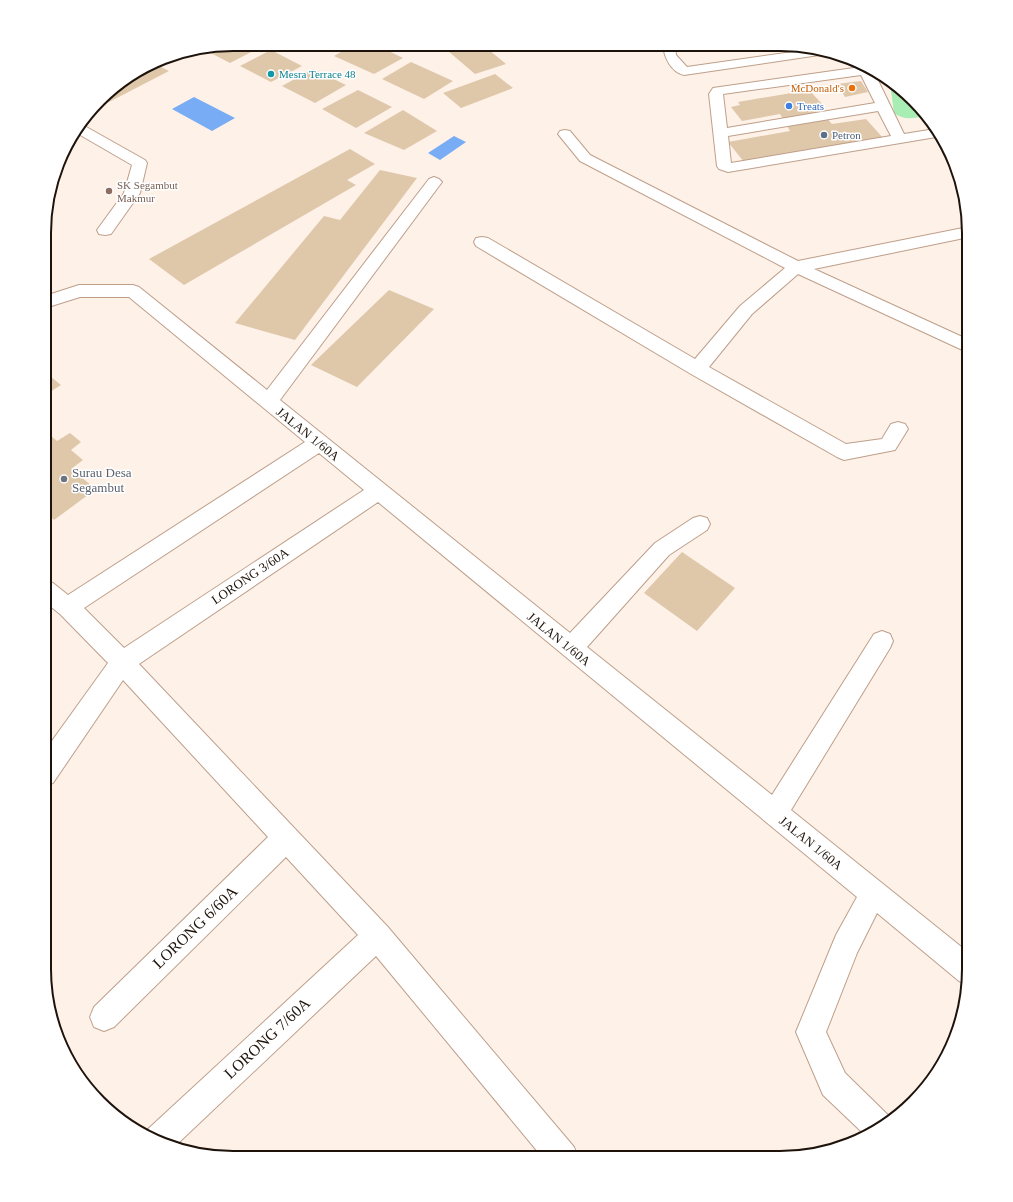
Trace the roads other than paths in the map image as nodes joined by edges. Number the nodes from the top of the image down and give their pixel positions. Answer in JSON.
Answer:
{"nodes":[{"id":1,"x":676,"y":51,"type":"edge"},
{"id":2,"x":681,"y":51,"type":"edge"},
{"id":3,"x":808,"y":54,"type":"edge"},
{"id":4,"x":700,"y":68,"type":"junction"},
{"id":5,"x":862,"y":71,"type":"edge"},
{"id":6,"x":869,"y":74,"type":"edge"},
{"id":7,"x":883,"y":106,"type":"junction"},
{"id":8,"x":83,"y":131,"type":"edge"},
{"id":9,"x":720,"y":133,"type":"junction"},
{"id":10,"x":564,"y":134,"type":"dead end"},
{"id":11,"x":932,"y":134,"type":"edge"},
{"id":12,"x":899,"y":138,"type":"junction"},
{"id":13,"x":434,"y":182,"type":"dead end"},
{"id":14,"x":104,"y":230,"type":"dead end"},
{"id":15,"x":962,"y":233,"type":"edge"},
{"id":16,"x":482,"y":242,"type":"dead end"},
{"id":17,"x":796,"y":267,"type":"junction"},
{"id":18,"x":51,"y":300,"type":"edge"},
{"id":19,"x":962,"y":344,"type":"edge"},
{"id":20,"x":697,"y":369,"type":"junction"},
{"id":21,"x":268,"y":402,"type":"junction"},
{"id":22,"x":898,"y":429,"type":"dead end"},
{"id":23,"x":319,"y":443,"type":"junction"},
{"id":24,"x":378,"y":491,"type":"junction"},
{"id":25,"x":700,"y":524,"type":"dead end"},
{"id":26,"x":51,"y":594,"type":"edge"},
{"id":27,"x":68,"y":607,"type":"junction"},
{"id":28,"x":882,"y":641,"type":"dead end"},
{"id":29,"x":571,"y":648,"type":"junction"},
{"id":30,"x":122,"y":662,"type":"junction"},
{"id":31,"x":51,"y":764,"type":"edge"},
{"id":32,"x":775,"y":813,"type":"junction"},
{"id":33,"x":286,"y":838,"type":"junction"},
{"id":34,"x":873,"y":893,"type":"junction"},
{"id":35,"x":377,"y":936,"type":"junction"},
{"id":36,"x":962,"y":965,"type":"edge"},
{"id":37,"x":104,"y":1016,"type":"dead end"},
{"id":38,"x":875,"y":1124,"type":"edge"},
{"id":39,"x":163,"y":1137,"type":"edge"},
{"id":40,"x":556,"y":1151,"type":"edge"}],
"edges":[{"from":1,"to":4,"type":"street"},
{"from":2,"to":4,"type":"street"},
{"from":3,"to":4,"type":"street"},
{"from":5,"to":9,"type":"street"},
{"from":6,"to":7,"type":"street"},
{"from":7,"to":9,"type":"street"},
{"from":7,"to":12,"type":"street"},
{"from":8,"to":14,"type":"street"},
{"from":9,"to":12,"type":"street"},
{"from":10,"to":17,"type":"street"},
{"from":11,"to":12,"type":"street"},
{"from":13,"to":21,"type":"street"},
{"from":15,"to":17,"type":"street"},
{"from":16,"to":20,"type":"street"},
{"from":17,"to":19,"type":"street"},
{"from":17,"to":20,"type":"street"},
{"from":18,"to":21,"type":"street","name":"JALAN 1/60A"},
{"from":20,"to":22,"type":"street"},
{"from":21,"to":23,"type":"street","name":"JALAN 1/60A"},
{"from":23,"to":24,"type":"street","name":"JALAN 1/60A"},
{"from":23,"to":27,"type":"street"},
{"from":24,"to":29,"type":"street","name":"JALAN 1/60A"},
{"from":24,"to":30,"type":"street","name":"LORONG 3/60A"},
{"from":25,"to":29,"type":"street"},
{"from":26,"to":27,"type":"street"},
{"from":27,"to":30,"type":"street"},
{"from":28,"to":32,"type":"street"},
{"from":29,"to":32,"type":"street","name":"JALAN 1/60A"},
{"from":30,"to":31,"type":"street"},
{"from":30,"to":33,"type":"street"},
{"from":32,"to":34,"type":"street","name":"JALAN 1/60A"},
{"from":33,"to":35,"type":"street"},
{"from":33,"to":37,"type":"street","name":"LORONG 6/60A"},
{"from":34,"to":36,"type":"street","name":"JALAN 1/60A"},
{"from":34,"to":38,"type":"street"},
{"from":35,"to":39,"type":"street","name":"LORONG 7/60A"},
{"from":35,"to":40,"type":"street"}]}
